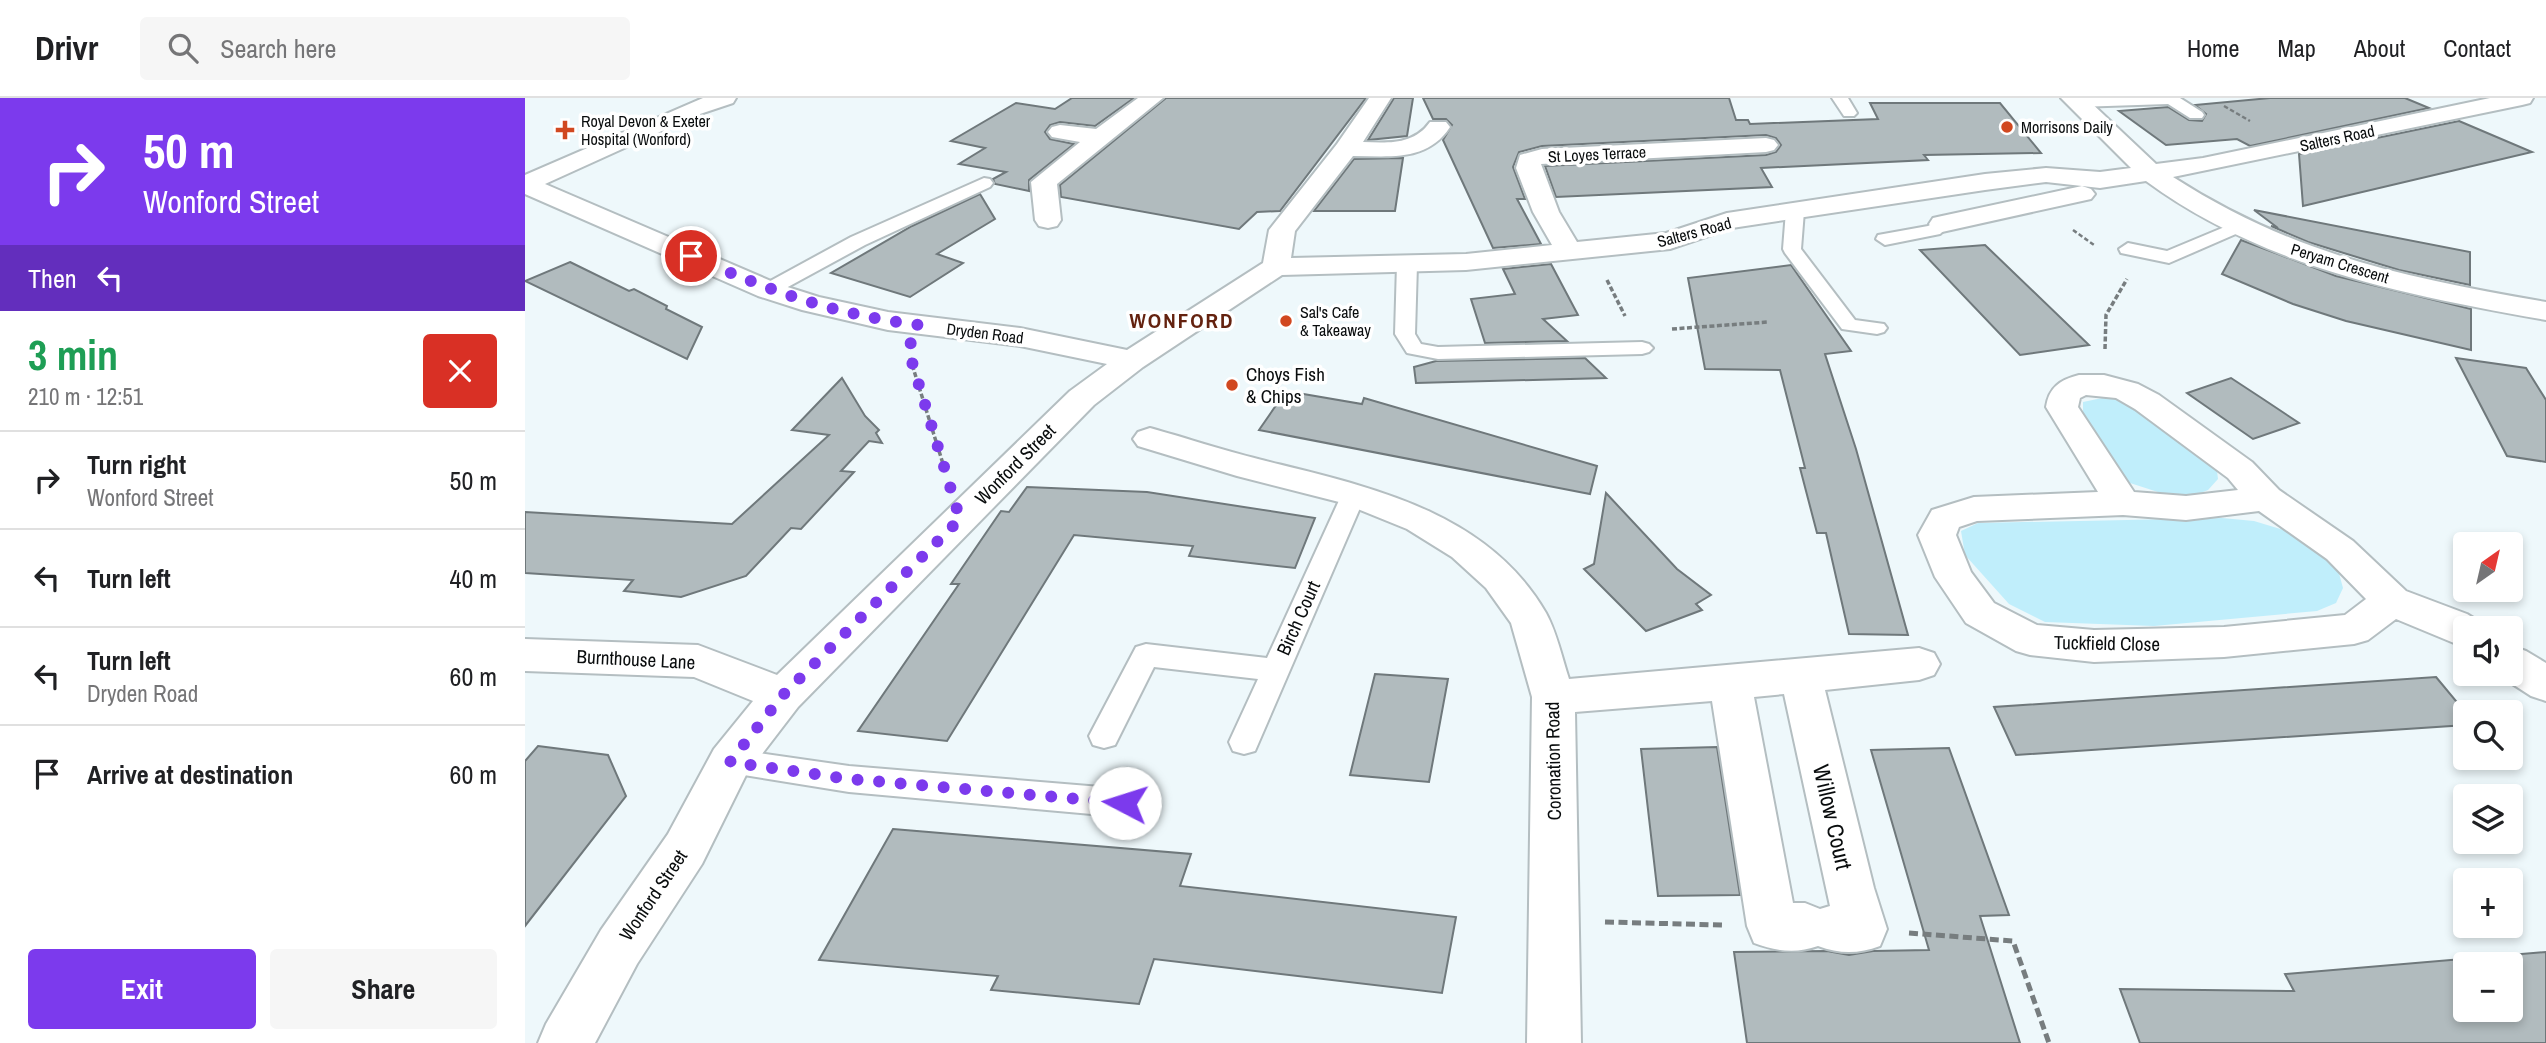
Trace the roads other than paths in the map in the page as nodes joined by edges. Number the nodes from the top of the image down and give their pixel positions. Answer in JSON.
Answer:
{"nodes":[{"id":1,"x":725,"y":98,"type":"edge"},
{"id":2,"x":1152,"y":98,"type":"edge"},
{"id":3,"x":1380,"y":98,"type":"edge"},
{"id":4,"x":1840,"y":98,"type":"edge"},
{"id":5,"x":2522,"y":98,"type":"edge"},
{"id":6,"x":2075,"y":100,"type":"edge"},
{"id":7,"x":1849,"y":113,"type":"dead end"},
{"id":8,"x":2196,"y":115,"type":"dead end"},
{"id":9,"x":1438,"y":127,"type":"dead end"},
{"id":10,"x":1060,"y":132,"type":"dead end"},
{"id":11,"x":1101,"y":137,"type":"junction"},
{"id":12,"x":1766,"y":145,"type":"dead end"},
{"id":13,"x":1346,"y":149,"type":"junction"},
{"id":14,"x":2151,"y":172,"type":"junction"},
{"id":15,"x":984,"y":183,"type":"dead end"},
{"id":16,"x":525,"y":184,"type":"edge"},
{"id":17,"x":1795,"y":211,"type":"junction"},
{"id":18,"x":1048,"y":220,"type":"dead end"},
{"id":19,"x":1942,"y":224,"type":"joint"},
{"id":20,"x":2239,"y":226,"type":"junction"},
{"id":21,"x":1885,"y":239,"type":"dead end"},
{"id":22,"x":2128,"y":249,"type":"dead end"},
{"id":23,"x":1569,"y":251,"type":"junction"},
{"id":24,"x":1407,"y":264,"type":"junction"},
{"id":25,"x":1276,"y":267,"type":"junction"},
{"id":26,"x":768,"y":290,"type":"junction"},
{"id":27,"x":2546,"y":311,"type":"edge"},
{"id":28,"x":1877,"y":328,"type":"dead end"},
{"id":29,"x":1638,"y":340,"type":"road end"},
{"id":30,"x":1132,"y":360,"type":"junction"},
{"id":31,"x":1150,"y":439,"type":"dead end"},
{"id":32,"x":1354,"y":494,"type":"junction"},
{"id":33,"x":2266,"y":498,"type":"junction"},
{"id":34,"x":2123,"y":503,"type":"junction"},
{"id":35,"x":2392,"y":601,"type":"junction"},
{"id":36,"x":2453,"y":625,"type":"edge"},
{"id":37,"x":525,"y":656,"type":"edge"},
{"id":38,"x":1919,"y":664,"type":"dead end"},
{"id":39,"x":1275,"y":670,"type":"junction"},
{"id":40,"x":2523,"y":670,"type":"edge"},
{"id":41,"x":1801,"y":676,"type":"junction"},
{"id":42,"x":1730,"y":684,"type":"junction"},
{"id":43,"x":2546,"y":684,"type":"edge"},
{"id":44,"x":783,"y":695,"type":"junction"},
{"id":45,"x":1553,"y":697,"type":"junction"},
{"id":46,"x":1104,"y":736,"type":"dead end"},
{"id":47,"x":1244,"y":743,"type":"dead end"},
{"id":48,"x":730,"y":762,"type":"junction"},
{"id":49,"x":1125,"y":803,"type":"dead end"},
{"id":50,"x":565,"y":1043,"type":"edge"},
{"id":51,"x":1554,"y":1043,"type":"edge"}],
"edges":[{"from":1,"to":16,"type":"street"},
{"from":2,"to":11,"type":"street"},
{"from":3,"to":13,"type":"street"},
{"from":4,"to":7,"type":"lane"},
{"from":5,"to":14,"type":"street","name":"Salters Road"},
{"from":6,"to":8,"type":"lane"},
{"from":6,"to":14,"type":"street","name":"Peryam Crescent"},
{"from":9,"to":13,"type":"street"},
{"from":10,"to":11,"type":"street"},
{"from":11,"to":18,"type":"street"},
{"from":12,"to":23,"type":"street","name":"St Loyes Terrace"},
{"from":13,"to":25,"type":"street"},
{"from":14,"to":17,"type":"street","name":"Salters Road"},
{"from":14,"to":19,"type":"street","name":"Salters Road"},
{"from":14,"to":20,"type":"street","name":"Peryam Crescent"},
{"from":15,"to":26,"type":"lane"},
{"from":16,"to":26,"type":"street","name":"Dryden Road"},
{"from":17,"to":23,"type":"street","name":"Salters Road"},
{"from":17,"to":28,"type":"lane"},
{"from":19,"to":21,"type":"lane"},
{"from":20,"to":22,"type":"lane"},
{"from":20,"to":27,"type":"street","name":"Peryam Crescent"},
{"from":23,"to":24,"type":"street","name":"Salters Road"},
{"from":24,"to":25,"type":"street","name":"Salters Road"},
{"from":24,"to":29,"type":"lane"},
{"from":25,"to":30,"type":"street","name":"Wonford Street"},
{"from":26,"to":30,"type":"street","name":"Dryden Road"},
{"from":30,"to":44,"type":"street","name":"Wonford Street"},
{"from":31,"to":32,"type":"street","name":"Coronation Road"},
{"from":32,"to":39,"type":"lane","name":"Birch Court"},
{"from":32,"to":45,"type":"street","name":"Coronation Road"},
{"from":33,"to":34,"type":"street","name":"Tuckfield Close"},
{"from":33,"to":34,"type":"street"},
{"from":33,"to":35,"type":"street"},
{"from":34,"to":35,"type":"street","name":"Tuckfield Close"},
{"from":35,"to":36,"type":"street"},
{"from":37,"to":44,"type":"street","name":"Burnthouse Lane"},
{"from":38,"to":41,"type":"street"},
{"from":39,"to":46,"type":"lane"},
{"from":39,"to":47,"type":"lane","name":"Birch Court"},
{"from":40,"to":43,"type":"street"},
{"from":41,"to":42,"type":"street"},
{"from":41,"to":42,"type":"street","name":"Willow Court"},
{"from":42,"to":45,"type":"street"},
{"from":44,"to":48,"type":"street","name":"Wonford Street"},
{"from":45,"to":51,"type":"street","name":"Coronation Road"},
{"from":48,"to":49,"type":"lane"},
{"from":48,"to":50,"type":"street","name":"Wonford Street"}]}
